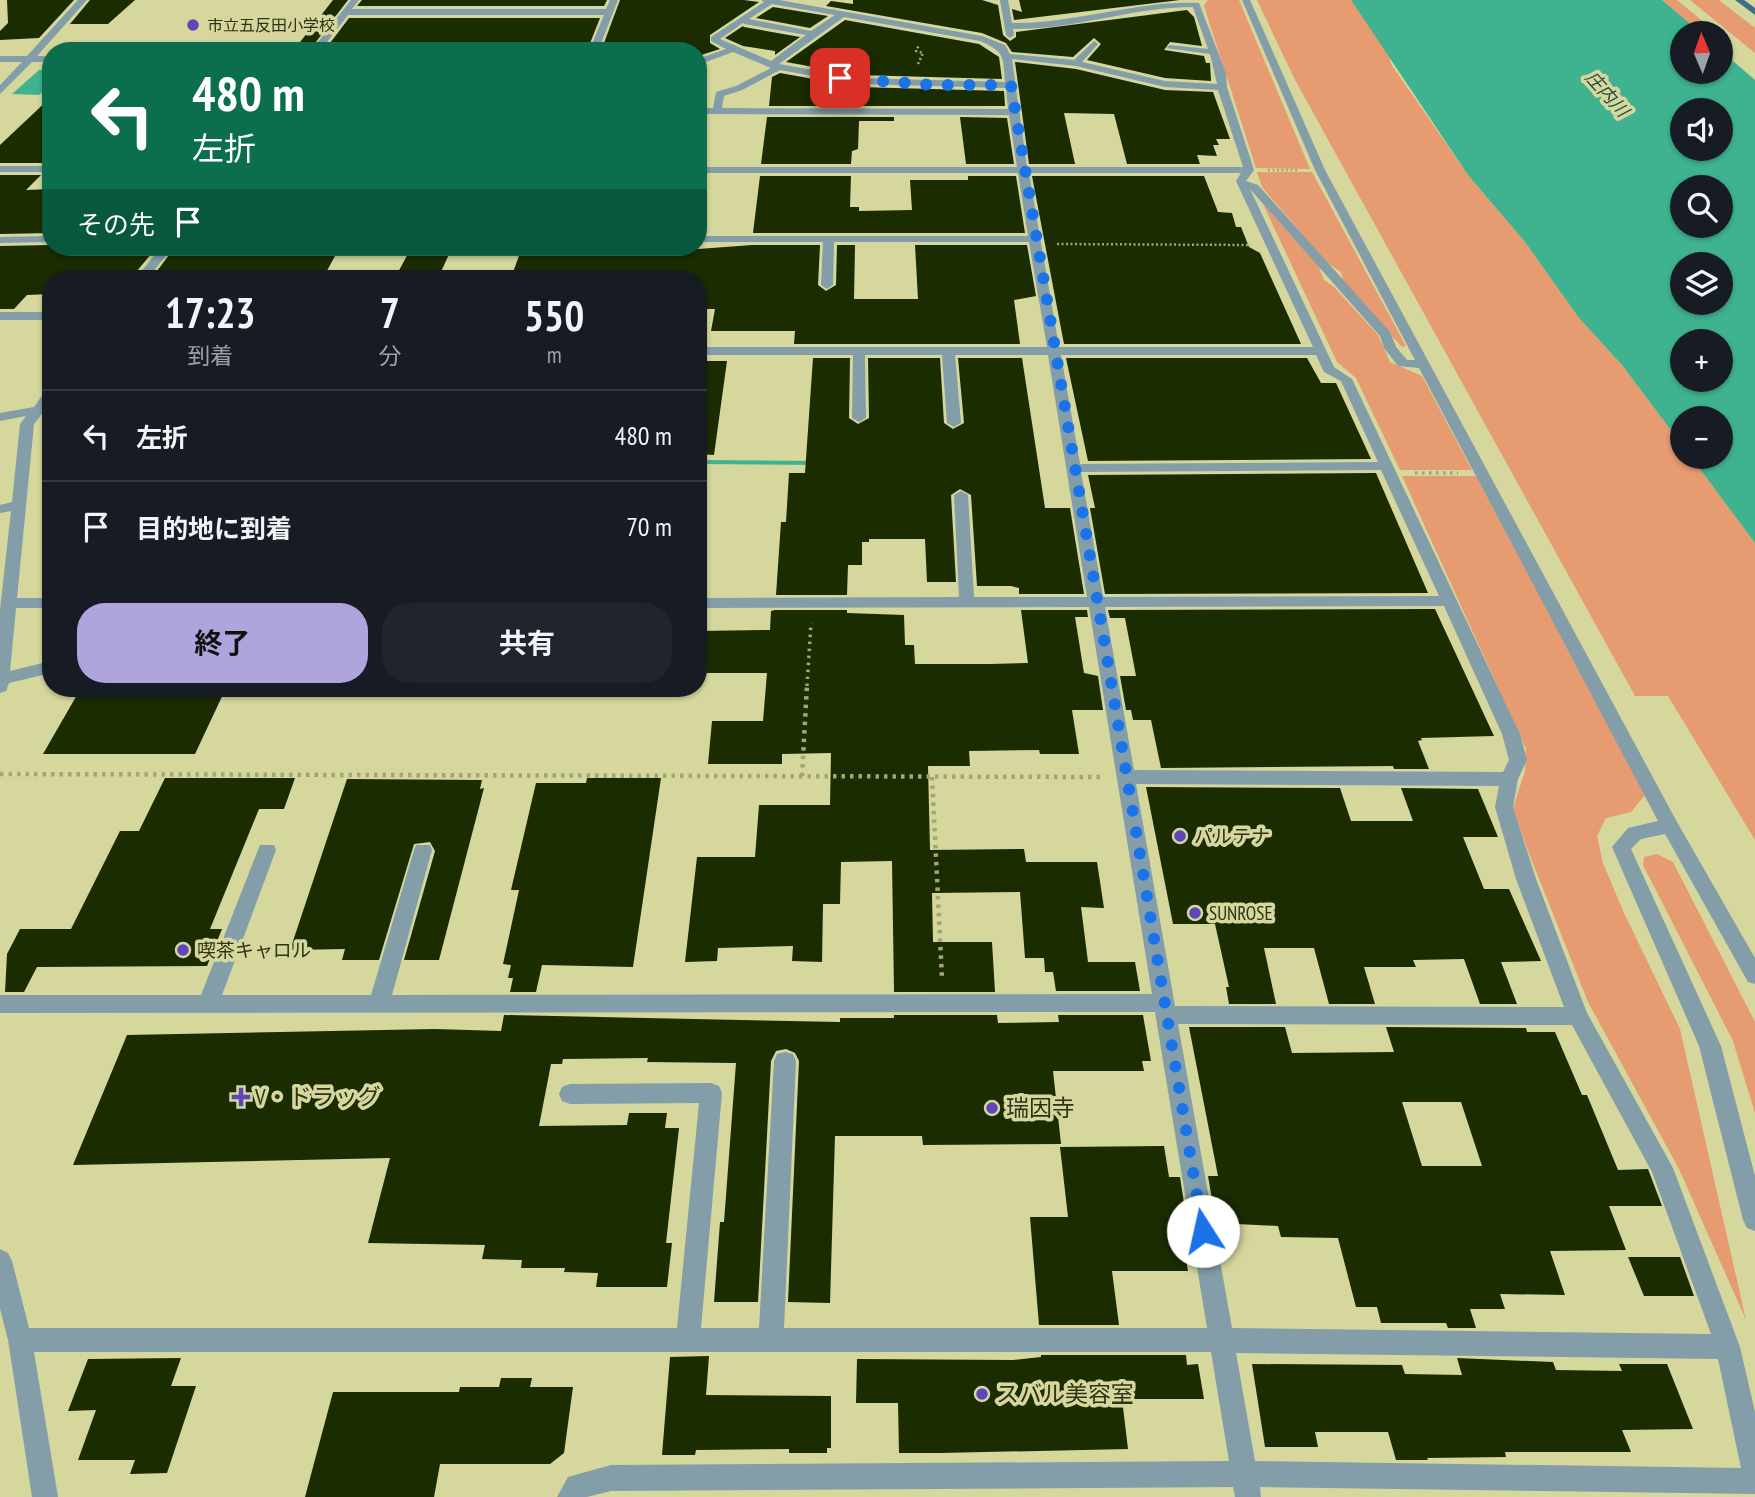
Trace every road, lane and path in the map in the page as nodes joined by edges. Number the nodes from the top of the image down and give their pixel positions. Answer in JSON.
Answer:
{"nodes":[{"id":1,"x":83,"y":0,"type":"edge"},
{"id":2,"x":355,"y":0,"type":"edge"},
{"id":3,"x":614,"y":0,"type":"edge"},
{"id":4,"x":1004,"y":0,"type":"edge"},
{"id":5,"x":1246,"y":0,"type":"edge"},
{"id":6,"x":1739,"y":0,"type":"edge"},
{"id":7,"x":768,"y":1,"type":"edge"},
{"id":8,"x":345,"y":12,"type":"junction"},
{"id":9,"x":609,"y":12,"type":"junction"},
{"id":10,"x":1755,"y":12,"type":"edge"},
{"id":11,"x":843,"y":14,"type":"junction"},
{"id":12,"x":744,"y":22,"type":"junction"},
{"id":13,"x":1008,"y":26,"type":"junction"},
{"id":14,"x":927,"y":29,"type":"junction"},
{"id":15,"x":809,"y":33,"type":"junction"},
{"id":16,"x":45,"y":42,"type":"edge"},
{"id":17,"x":321,"y":42,"type":"edge"},
{"id":18,"x":597,"y":42,"type":"edge"},
{"id":19,"x":1094,"y":44,"type":"dead end"},
{"id":20,"x":42,"y":45,"type":"edge"},
{"id":21,"x":1170,"y":48,"type":"dead end"},
{"id":22,"x":731,"y":50,"type":"junction"},
{"id":23,"x":1005,"y":51,"type":"junction"},
{"id":24,"x":1214,"y":52,"type":"junction"},
{"id":25,"x":0,"y":59,"type":"edge"},
{"id":26,"x":29,"y":59,"type":"junction"},
{"id":27,"x":42,"y":59,"type":"edge"},
{"id":28,"x":707,"y":59,"type":"edge"},
{"id":29,"x":1076,"y":63,"type":"junction"},
{"id":30,"x":776,"y":66,"type":"junction"},
{"id":31,"x":909,"y":83,"type":"junction"},
{"id":32,"x":1011,"y":85,"type":"junction"},
{"id":33,"x":1222,"y":88,"type":"junction"},
{"id":34,"x":0,"y":91,"type":"edge"},
{"id":35,"x":707,"y":111,"type":"edge"},
{"id":36,"x":717,"y":111,"type":"junction"},
{"id":37,"x":1013,"y":112,"type":"junction"},
{"id":38,"x":0,"y":169,"type":"edge"},
{"id":39,"x":42,"y":169,"type":"edge"},
{"id":40,"x":707,"y":170,"type":"edge"},
{"id":41,"x":1249,"y":170,"type":"junction"},
{"id":42,"x":1320,"y":170,"type":"junction"},
{"id":43,"x":1025,"y":172,"type":"junction"},
{"id":44,"x":1241,"y":181,"type":"junction"},
{"id":45,"x":42,"y":239,"type":"edge"},
{"id":46,"x":707,"y":239,"type":"edge"},
{"id":47,"x":829,"y":239,"type":"junction"},
{"id":48,"x":0,"y":240,"type":"edge"},
{"id":49,"x":1037,"y":241,"type":"junction"},
{"id":50,"x":1273,"y":245,"type":"junction"},
{"id":51,"x":160,"y":256,"type":"edge"},
{"id":52,"x":148,"y":270,"type":"edge"},
{"id":53,"x":827,"y":285,"type":"dead end"},
{"id":54,"x":0,"y":316,"type":"edge"},
{"id":55,"x":42,"y":316,"type":"edge"},
{"id":56,"x":707,"y":351,"type":"edge"},
{"id":57,"x":859,"y":351,"type":"junction"},
{"id":58,"x":948,"y":351,"type":"junction"},
{"id":59,"x":1055,"y":351,"type":"junction"},
{"id":60,"x":1321,"y":351,"type":"junction"},
{"id":61,"x":1423,"y":365,"type":"junction"},
{"id":62,"x":42,"y":404,"type":"edge"},
{"id":63,"x":37,"y":410,"type":"junction"},
{"id":64,"x":0,"y":417,"type":"edge"},
{"id":65,"x":859,"y":418,"type":"dead end"},
{"id":66,"x":954,"y":423,"type":"dead end"},
{"id":67,"x":1075,"y":468,"type":"junction"},
{"id":68,"x":1389,"y":470,"type":"junction"},
{"id":69,"x":1480,"y":472,"type":"junction"},
{"id":70,"x":961,"y":495,"type":"dead end"},
{"id":71,"x":18,"y":505,"type":"junction"},
{"id":72,"x":0,"y":509,"type":"edge"},
{"id":73,"x":1449,"y":601,"type":"junction"},
{"id":74,"x":707,"y":603,"type":"edge"},
{"id":75,"x":812,"y":603,"type":"junction"},
{"id":76,"x":967,"y":603,"type":"junction"},
{"id":77,"x":1098,"y":603,"type":"junction"},
{"id":78,"x":42,"y":605,"type":"edge"},
{"id":79,"x":5,"y":612,"type":"edge"},
{"id":80,"x":42,"y":669,"type":"edge"},
{"id":81,"x":1,"y":679,"type":"edge"},
{"id":82,"x":0,"y":687,"type":"edge"},
{"id":83,"x":0,"y":774,"type":"edge"},
{"id":84,"x":802,"y":776,"type":"junction"},
{"id":85,"x":932,"y":777,"type":"junction"},
{"id":86,"x":1127,"y":777,"type":"junction"},
{"id":87,"x":1509,"y":779,"type":"junction"},
{"id":88,"x":1670,"y":826,"type":"junction"},
{"id":89,"x":267,"y":850,"type":"dead end"},
{"id":90,"x":423,"y":850,"type":"dead end"},
{"id":91,"x":1755,"y":976,"type":"edge"},
{"id":92,"x":944,"y":1003,"type":"junction"},
{"id":93,"x":0,"y":1004,"type":"edge"},
{"id":94,"x":208,"y":1004,"type":"junction"},
{"id":95,"x":379,"y":1004,"type":"junction"},
{"id":96,"x":1166,"y":1009,"type":"junction"},
{"id":97,"x":1578,"y":1016,"type":"junction"},
{"id":98,"x":785,"y":1061,"type":"dead end"},
{"id":99,"x":570,"y":1094,"type":"dead end"},
{"id":100,"x":1755,"y":1220,"type":"edge"},
{"id":101,"x":0,"y":1261,"type":"edge"},
{"id":102,"x":20,"y":1340,"type":"junction"},
{"id":103,"x":688,"y":1340,"type":"junction"},
{"id":104,"x":771,"y":1340,"type":"junction"},
{"id":105,"x":1222,"y":1340,"type":"junction"},
{"id":106,"x":1728,"y":1347,"type":"junction"},
{"id":107,"x":1755,"y":1471,"type":"edge"},
{"id":108,"x":1755,"y":1481,"type":"edge"},
{"id":109,"x":1246,"y":1486,"type":"edge"},
{"id":110,"x":45,"y":1497,"type":"edge"},
{"id":111,"x":570,"y":1497,"type":"edge"}],
"edges":[{"from":1,"to":16,"type":"street"},
{"from":2,"to":8,"type":"street"},
{"from":3,"to":9,"type":"street"},
{"from":4,"to":13,"type":"street"},
{"from":5,"to":42,"type":"street"},
{"from":6,"to":10,"type":"main road"},
{"from":7,"to":11,"type":"street"},
{"from":7,"to":12,"type":"street"},
{"from":8,"to":9,"type":"street"},
{"from":8,"to":17,"type":"street"},
{"from":9,"to":18,"type":"street"},
{"from":11,"to":14,"type":"street"},
{"from":11,"to":15,"type":"street"},
{"from":12,"to":15,"type":"street"},
{"from":12,"to":22,"type":"street"},
{"from":13,"to":23,"type":"street"},
{"from":13,"to":24,"type":"street"},
{"from":14,"to":23,"type":"street"},
{"from":14,"to":31,"type":"path"},
{"from":15,"to":30,"type":"street"},
{"from":19,"to":29,"type":"street"},
{"from":20,"to":26,"type":"street"},
{"from":21,"to":24,"type":"street"},
{"from":22,"to":28,"type":"street"},
{"from":22,"to":30,"type":"street"},
{"from":23,"to":29,"type":"street"},
{"from":23,"to":32,"type":"street"},
{"from":24,"to":33,"type":"street"},
{"from":25,"to":26,"type":"street"},
{"from":26,"to":27,"type":"street"},
{"from":26,"to":34,"type":"street"},
{"from":29,"to":33,"type":"street"},
{"from":30,"to":31,"type":"street"},
{"from":30,"to":36,"type":"street"},
{"from":31,"to":32,"type":"street"},
{"from":32,"to":37,"type":"street"},
{"from":33,"to":41,"type":"street"},
{"from":35,"to":36,"type":"street"},
{"from":36,"to":37,"type":"street"},
{"from":37,"to":43,"type":"street"},
{"from":38,"to":39,"type":"street"},
{"from":40,"to":43,"type":"street"},
{"from":41,"to":42,"type":"path"},
{"from":41,"to":43,"type":"street"},
{"from":41,"to":44,"type":"street"},
{"from":42,"to":61,"type":"street"},
{"from":43,"to":49,"type":"street"},
{"from":44,"to":50,"type":"street"},
{"from":44,"to":61,"type":"street"},
{"from":45,"to":48,"type":"street"},
{"from":46,"to":47,"type":"street"},
{"from":47,"to":49,"type":"street"},
{"from":47,"to":53,"type":"street"},
{"from":49,"to":50,"type":"path"},
{"from":49,"to":59,"type":"street"},
{"from":50,"to":60,"type":"street"},
{"from":51,"to":52,"type":"street"},
{"from":54,"to":55,"type":"street"},
{"from":56,"to":57,"type":"street"},
{"from":57,"to":58,"type":"street"},
{"from":57,"to":65,"type":"street"},
{"from":58,"to":59,"type":"street"},
{"from":58,"to":66,"type":"street"},
{"from":59,"to":60,"type":"street"},
{"from":59,"to":67,"type":"street"},
{"from":60,"to":68,"type":"street"},
{"from":61,"to":69,"type":"street"},
{"from":62,"to":63,"type":"street"},
{"from":63,"to":64,"type":"street"},
{"from":63,"to":71,"type":"street"},
{"from":67,"to":68,"type":"street"},
{"from":67,"to":77,"type":"street"},
{"from":68,"to":69,"type":"path"},
{"from":68,"to":73,"type":"street"},
{"from":69,"to":88,"type":"street"},
{"from":70,"to":76,"type":"street"},
{"from":71,"to":72,"type":"street"},
{"from":71,"to":79,"type":"street"},
{"from":73,"to":77,"type":"street"},
{"from":73,"to":87,"type":"street"},
{"from":74,"to":75,"type":"street"},
{"from":75,"to":76,"type":"street"},
{"from":75,"to":84,"type":"path"},
{"from":76,"to":77,"type":"street"},
{"from":77,"to":86,"type":"street"},
{"from":78,"to":79,"type":"street"},
{"from":79,"to":81,"type":"street"},
{"from":80,"to":81,"type":"street"},
{"from":81,"to":82,"type":"street"},
{"from":83,"to":84,"type":"path"},
{"from":84,"to":85,"type":"path"},
{"from":85,"to":86,"type":"path"},
{"from":85,"to":92,"type":"path"},
{"from":86,"to":87,"type":"street"},
{"from":86,"to":96,"type":"street"},
{"from":87,"to":97,"type":"street"},
{"from":88,"to":91,"type":"street"},
{"from":88,"to":100,"type":"street"},
{"from":89,"to":94,"type":"street"},
{"from":90,"to":95,"type":"street"},
{"from":92,"to":95,"type":"street"},
{"from":92,"to":96,"type":"street"},
{"from":93,"to":94,"type":"street"},
{"from":94,"to":95,"type":"street"},
{"from":96,"to":97,"type":"street"},
{"from":96,"to":105,"type":"street"},
{"from":97,"to":106,"type":"street"},
{"from":98,"to":104,"type":"street"},
{"from":99,"to":103,"type":"street"},
{"from":101,"to":102,"type":"street"},
{"from":102,"to":103,"type":"street"},
{"from":102,"to":110,"type":"street"},
{"from":103,"to":104,"type":"street"},
{"from":104,"to":105,"type":"street"},
{"from":105,"to":106,"type":"street"},
{"from":105,"to":109,"type":"street"},
{"from":106,"to":107,"type":"street"},
{"from":108,"to":109,"type":"street"},
{"from":109,"to":111,"type":"street"}]}
